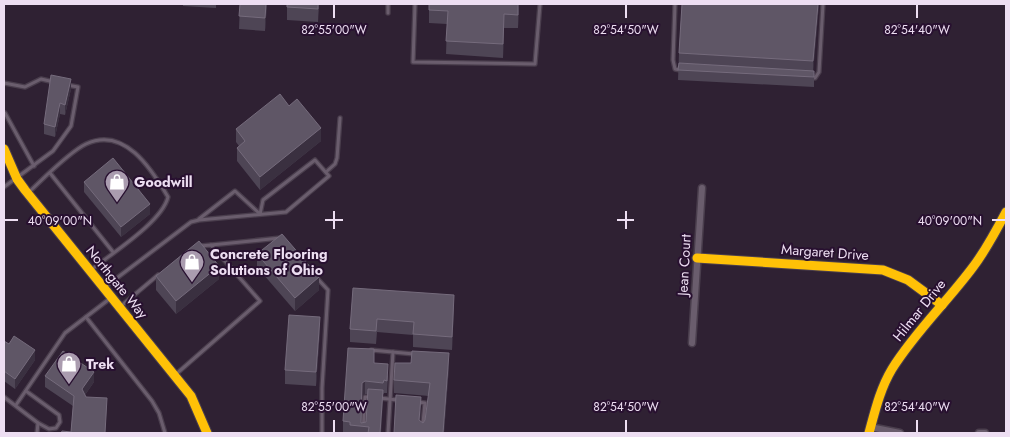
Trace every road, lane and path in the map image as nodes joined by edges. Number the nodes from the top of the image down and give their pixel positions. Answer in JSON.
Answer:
{"nodes":[{"id":1,"x":388,"y":4,"type":"edge"},
{"id":2,"x":415,"y":4,"type":"edge"},
{"id":3,"x":540,"y":4,"type":"edge"},
{"id":4,"x":675,"y":4,"type":"edge"},
{"id":5,"x":823,"y":4,"type":"edge"},
{"id":6,"x":388,"y":13,"type":"dead end"},
{"id":7,"x":688,"y":70,"type":"edge"},
{"id":8,"x":805,"y":77,"type":"edge"},
{"id":9,"x":4,"y":83,"type":"edge"},
{"id":10,"x":4,"y":114,"type":"edge"},
{"id":11,"x":340,"y":118,"type":"dead end"},
{"id":12,"x":4,"y":149,"type":"edge"},
{"id":13,"x":34,"y":166,"type":"junction"},
{"id":14,"x":326,"y":172,"type":"junction"},
{"id":15,"x":50,"y":173,"type":"junction"},
{"id":16,"x":17,"y":179,"type":"junction"},
{"id":17,"x":4,"y":187,"type":"edge"},
{"id":18,"x":702,"y":188,"type":"dead end"},
{"id":19,"x":27,"y":193,"type":"junction"},
{"id":20,"x":1006,"y":212,"type":"edge"},
{"id":21,"x":260,"y":214,"type":"junction"},
{"id":22,"x":199,"y":220,"type":"junction"},
{"id":23,"x":282,"y":238,"type":"edge"},
{"id":24,"x":211,"y":245,"type":"junction"},
{"id":25,"x":194,"y":248,"type":"edge"},
{"id":26,"x":113,"y":252,"type":"junction"},
{"id":27,"x":697,"y":258,"type":"junction"},
{"id":28,"x":90,"y":270,"type":"junction"},
{"id":29,"x":159,"y":274,"type":"edge"},
{"id":30,"x":315,"y":276,"type":"edge"},
{"id":31,"x":104,"y":288,"type":"junction"},
{"id":32,"x":112,"y":297,"type":"junction"},
{"id":33,"x":942,"y":305,"type":"junction"},
{"id":34,"x":120,"y":307,"type":"junction"},
{"id":35,"x":86,"y":317,"type":"junction"},
{"id":36,"x":692,"y":343,"type":"dead end"},
{"id":37,"x":369,"y":350,"type":"edge"},
{"id":38,"x":393,"y":352,"type":"junction"},
{"id":39,"x":419,"y":354,"type":"edge"},
{"id":40,"x":175,"y":376,"type":"junction"},
{"id":41,"x":26,"y":391,"type":"junction"},
{"id":42,"x":4,"y":397,"type":"edge"},
{"id":43,"x":390,"y":399,"type":"junction"},
{"id":44,"x":16,"y":405,"type":"junction"},
{"id":45,"x":38,"y":423,"type":"junction"},
{"id":46,"x":869,"y":430,"type":"edge"},
{"id":47,"x":37,"y":433,"type":"edge"},
{"id":48,"x":165,"y":433,"type":"edge"},
{"id":49,"x":207,"y":433,"type":"edge"},
{"id":50,"x":322,"y":433,"type":"edge"},
{"id":51,"x":363,"y":433,"type":"edge"},
{"id":52,"x":388,"y":433,"type":"edge"},
{"id":53,"x":422,"y":433,"type":"edge"},
{"id":54,"x":900,"y":433,"type":"edge"},
{"id":55,"x":978,"y":433,"type":"edge"},
{"id":56,"x":985,"y":433,"type":"edge"}],
"edges":[{"from":1,"to":6,"type":"lane"},
{"from":2,"to":3,"type":"lane"},
{"from":4,"to":7,"type":"lane"},
{"from":5,"to":8,"type":"lane"},
{"from":9,"to":13,"type":"lane"},
{"from":10,"to":13,"type":"lane"},
{"from":11,"to":14,"type":"lane"},
{"from":12,"to":16,"type":"street","name":"Northgate Way"},
{"from":13,"to":16,"type":"lane"},
{"from":14,"to":21,"type":"lane"},
{"from":14,"to":21,"type":"lane"},
{"from":15,"to":19,"type":"lane"},
{"from":15,"to":26,"type":"lane"},
{"from":15,"to":26,"type":"lane"},
{"from":16,"to":17,"type":"lane"},
{"from":16,"to":19,"type":"street","name":"Northgate Way"},
{"from":18,"to":27,"type":"street","name":"Jean Court"},
{"from":19,"to":28,"type":"street","name":"Northgate Way"},
{"from":20,"to":33,"type":"street","name":"Hilmar Drive"},
{"from":21,"to":22,"type":"lane"},
{"from":21,"to":22,"type":"lane"},
{"from":22,"to":31,"type":"lane"},
{"from":23,"to":24,"type":"lane"},
{"from":24,"to":25,"type":"lane"},
{"from":24,"to":40,"type":"lane"},
{"from":26,"to":28,"type":"lane"},
{"from":27,"to":33,"type":"street","name":"Margaret Drive"},
{"from":27,"to":36,"type":"street","name":"Jean Court"},
{"from":28,"to":31,"type":"street","name":"Northgate Way"},
{"from":29,"to":34,"type":"lane"},
{"from":30,"to":50,"type":"lane"},
{"from":31,"to":32,"type":"street","name":"Northgate Way"},
{"from":32,"to":34,"type":"street","name":"Northgate Way"},
{"from":32,"to":35,"type":"lane"},
{"from":33,"to":46,"type":"street","name":"Hilmar Drive"},
{"from":34,"to":40,"type":"street","name":"Northgate Way"},
{"from":35,"to":41,"type":"lane"},
{"from":35,"to":48,"type":"lane"},
{"from":37,"to":38,"type":"lane"},
{"from":38,"to":39,"type":"lane"},
{"from":38,"to":43,"type":"lane"},
{"from":40,"to":49,"type":"street","name":"Northgate Way"},
{"from":41,"to":44,"type":"lane"},
{"from":41,"to":45,"type":"lane"},
{"from":42,"to":44,"type":"lane"},
{"from":43,"to":51,"type":"lane"},
{"from":43,"to":52,"type":"lane"},
{"from":43,"to":53,"type":"lane"},
{"from":44,"to":45,"type":"lane"},
{"from":45,"to":47,"type":"lane"},
{"from":46,"to":54,"type":"street"},
{"from":55,"to":56,"type":"street"}]}
